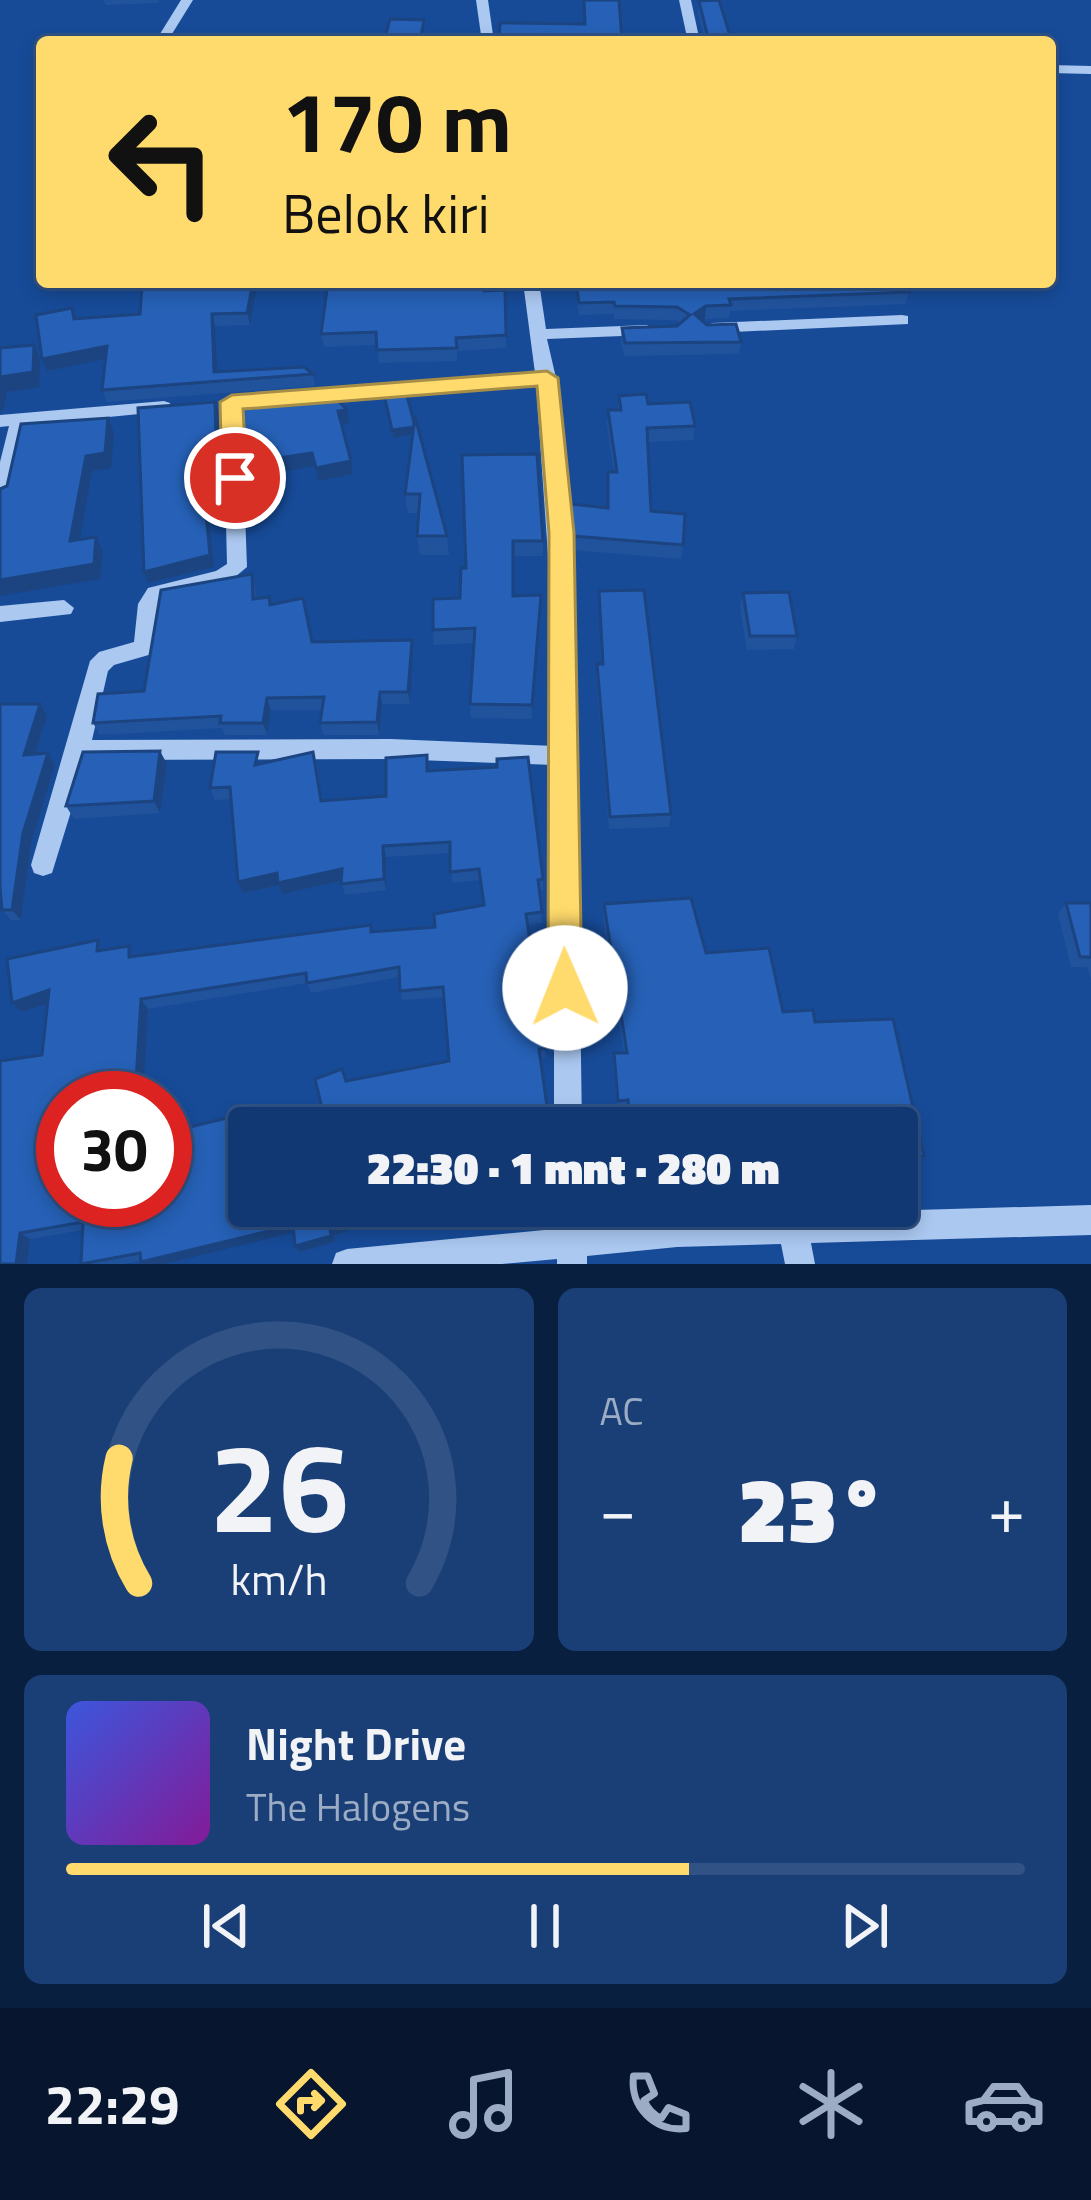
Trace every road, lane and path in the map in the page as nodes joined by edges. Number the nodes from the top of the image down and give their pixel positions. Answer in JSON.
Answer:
{"nodes":[{"id":1,"x":187,"y":0,"type":"edge"},
{"id":2,"x":482,"y":0,"type":"edge"},
{"id":3,"x":685,"y":0,"type":"edge"},
{"id":4,"x":165,"y":36,"type":"edge"},
{"id":5,"x":487,"y":36,"type":"edge"},
{"id":6,"x":693,"y":36,"type":"edge"},
{"id":7,"x":1056,"y":70,"type":"edge"},
{"id":8,"x":1091,"y":70,"type":"edge"},
{"id":9,"x":532,"y":288,"type":"edge"},
{"id":10,"x":902,"y":320,"type":"dead end"},
{"id":11,"x":705,"y":328,"type":"edge"},
{"id":12,"x":676,"y":329,"type":"edge"},
{"id":13,"x":539,"y":334,"type":"junction"},
{"id":14,"x":547,"y":378,"type":"junction"},
{"id":15,"x":277,"y":399,"type":"edge"},
{"id":16,"x":231,"y":402,"type":"dead end"},
{"id":17,"x":184,"y":406,"type":"edge"},
{"id":18,"x":10,"y":420,"type":"edge"},
{"id":19,"x":0,"y":500,"type":"edge"},
{"id":20,"x":64,"y":608,"type":"dead end"},
{"id":21,"x":0,"y":614,"type":"edge"},
{"id":22,"x":78,"y":750,"type":"junction"},
{"id":23,"x":561,"y":756,"type":"junction"},
{"id":24,"x":43,"y":865,"type":"dead end"},
{"id":25,"x":568,"y":1107,"type":"edge"},
{"id":26,"x":1091,"y":1220,"type":"edge"},
{"id":27,"x":793,"y":1228,"type":"junction"},
{"id":28,"x":571,"y":1252,"type":"edge"},
{"id":29,"x":347,"y":1264,"type":"edge"},
{"id":30,"x":800,"y":1264,"type":"edge"}],
"edges":[{"from":1,"to":4,"type":"street"},
{"from":2,"to":5,"type":"street"},
{"from":3,"to":6,"type":"street"},
{"from":7,"to":8,"type":"street"},
{"from":9,"to":13,"type":"street"},
{"from":10,"to":11,"type":"street"},
{"from":12,"to":13,"type":"street"},
{"from":13,"to":14,"type":"street"},
{"from":14,"to":15,"type":"street"},
{"from":14,"to":23,"type":"street"},
{"from":16,"to":22,"type":"street"},
{"from":17,"to":18,"type":"street"},
{"from":18,"to":19,"type":"street"},
{"from":20,"to":21,"type":"street"},
{"from":22,"to":23,"type":"street"},
{"from":22,"to":24,"type":"street"},
{"from":23,"to":25,"type":"street"},
{"from":26,"to":27,"type":"street"},
{"from":27,"to":28,"type":"street"},
{"from":27,"to":30,"type":"street"},
{"from":28,"to":29,"type":"street"}]}
